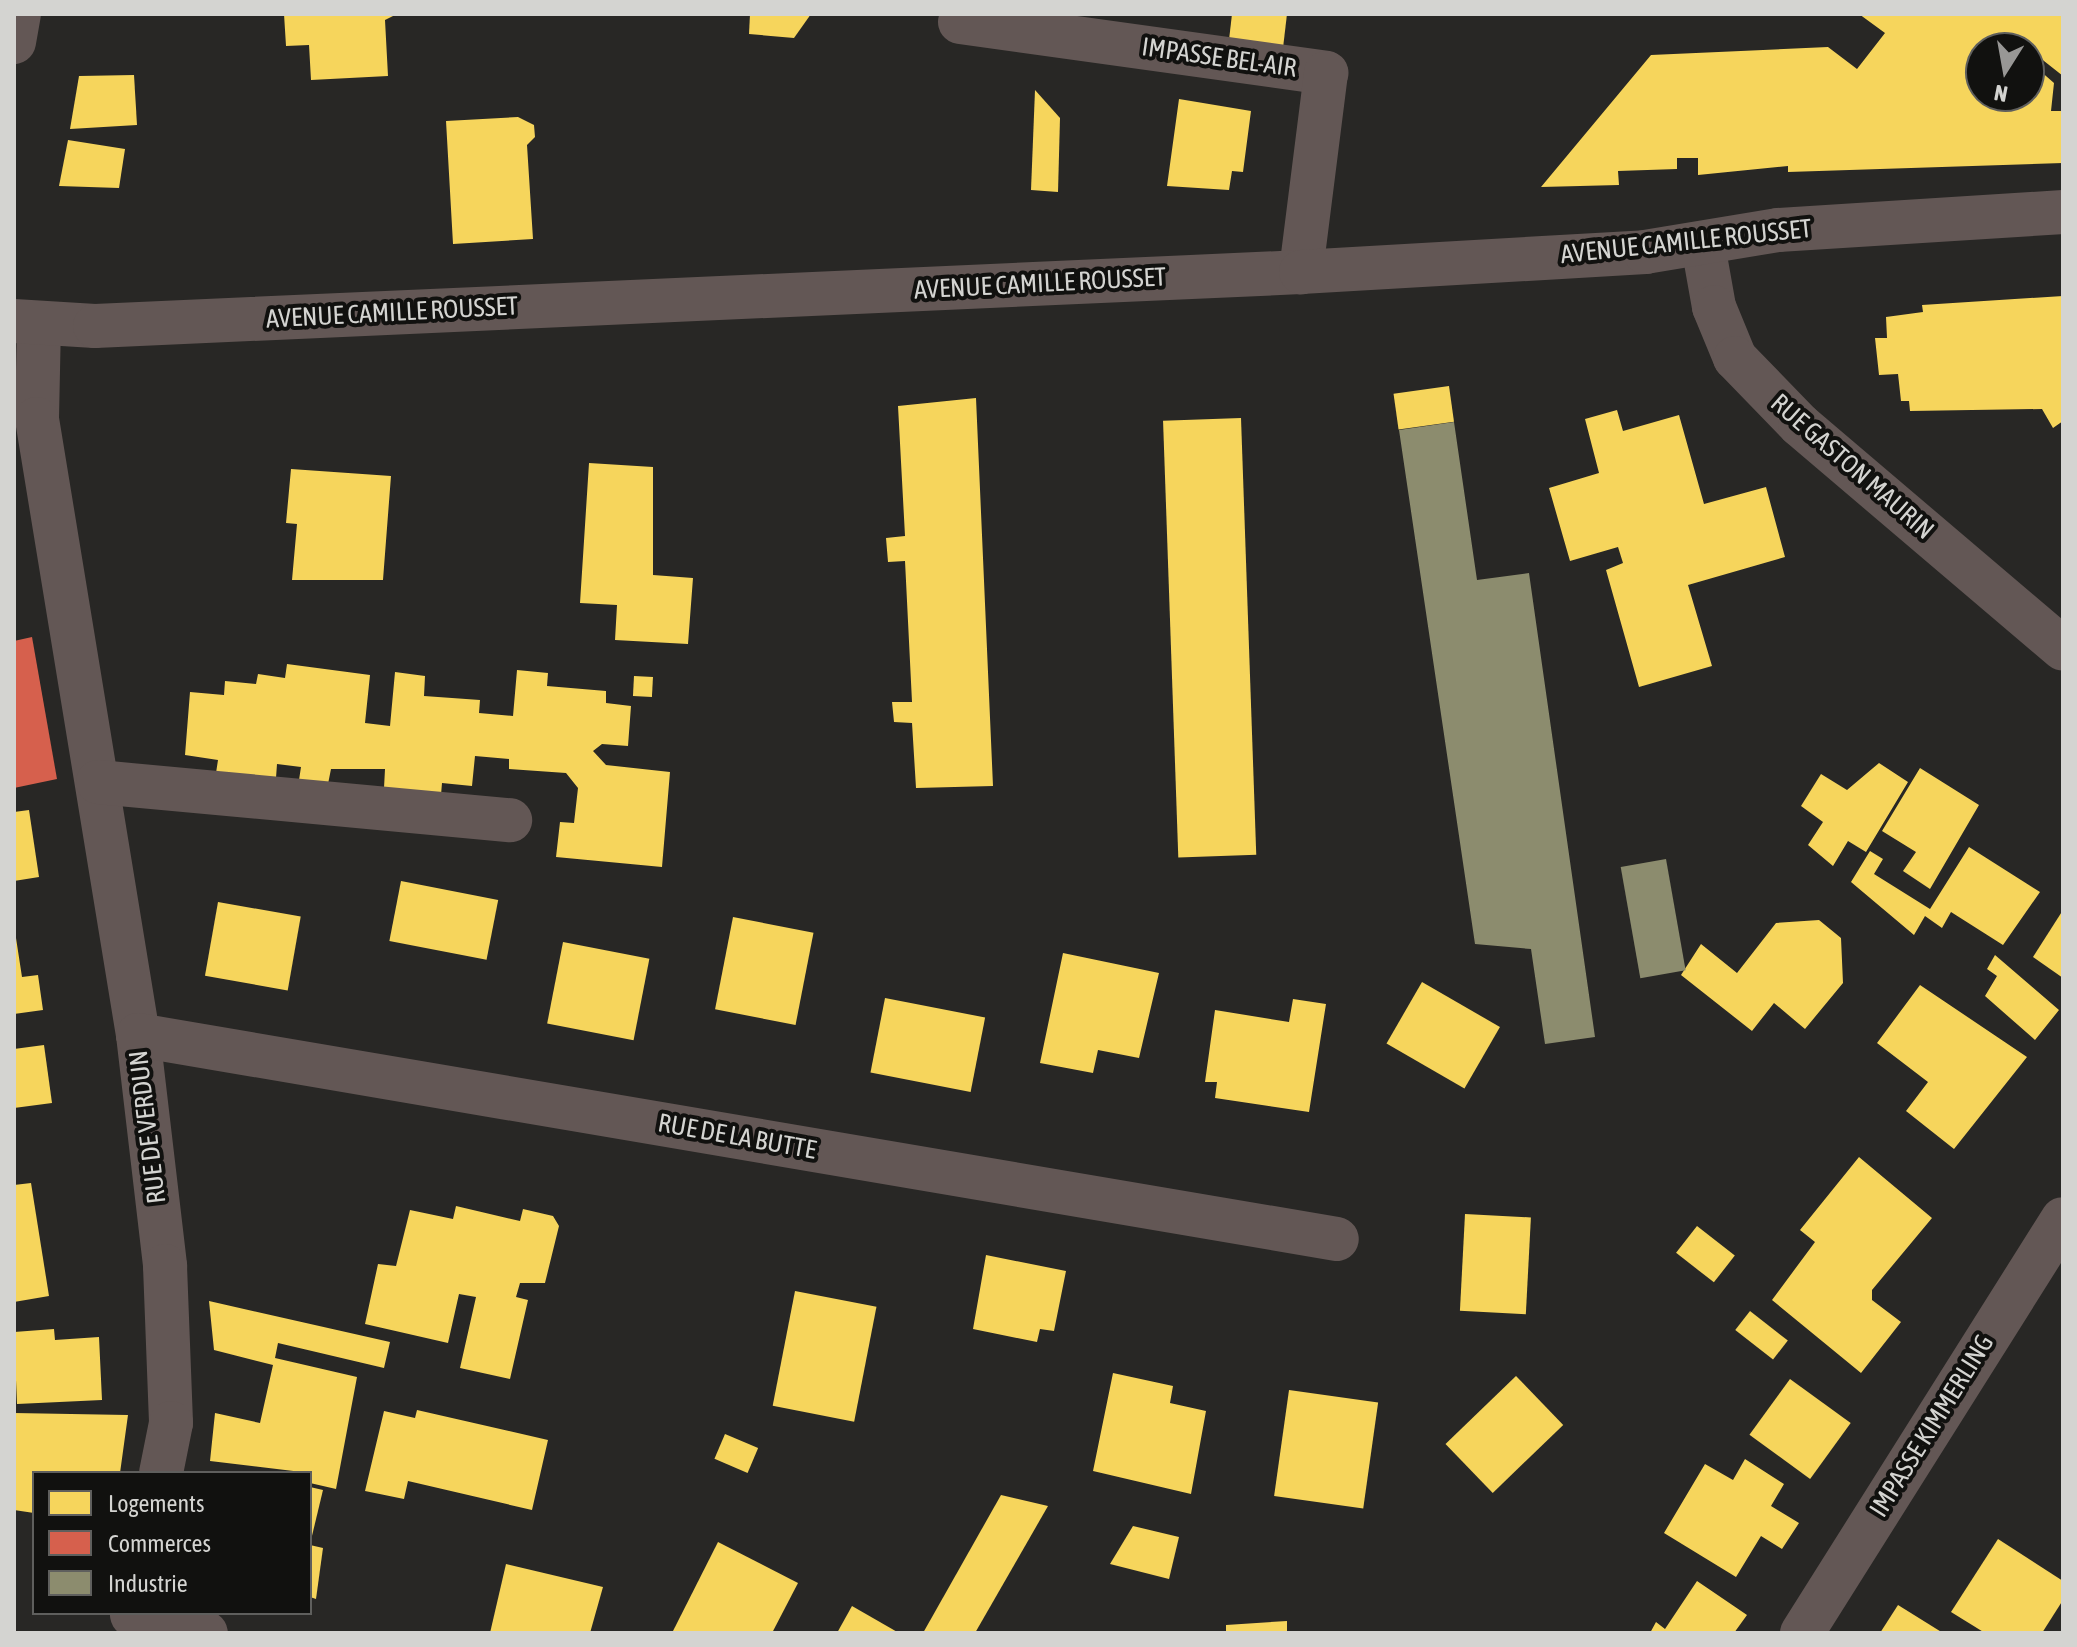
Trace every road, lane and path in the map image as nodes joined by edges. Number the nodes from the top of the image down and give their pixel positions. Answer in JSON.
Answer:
{"nodes":[{"id":1,"x":19,"y":14,"type":"edge"},
{"id":2,"x":960,"y":22,"type":"dead end"},
{"id":3,"x":14,"y":42,"type":"edge"},
{"id":4,"x":2063,"y":212,"type":"edge"},
{"id":5,"x":1703,"y":245,"type":"junction"},
{"id":6,"x":1301,"y":272,"type":"junction"},
{"id":7,"x":26,"y":322,"type":"edge"},
{"id":8,"x":2063,"y":649,"type":"edge"},
{"id":9,"x":98,"y":782,"type":"junction"},
{"id":10,"x":510,"y":820,"type":"dead end"},
{"id":11,"x":138,"y":1035,"type":"junction"},
{"id":12,"x":2063,"y":1219,"type":"edge"},
{"id":13,"x":1337,"y":1239,"type":"dead end"},
{"id":14,"x":161,"y":1471,"type":"edge"},
{"id":15,"x":130,"y":1620,"type":"edge"},
{"id":16,"x":206,"y":1633,"type":"edge"},
{"id":17,"x":1802,"y":1633,"type":"edge"}],
"edges":[{"from":1,"to":3,"type":"street"},
{"from":2,"to":6,"type":"street","name":"IMPASSE BEL-AIR"},
{"from":4,"to":5,"type":"street","name":"AVENUE CAMILLE ROUSSET"},
{"from":5,"to":6,"type":"street","name":"AVENUE CAMILLE ROUSSET"},
{"from":5,"to":8,"type":"street","name":"RUE GASTON MAURIN"},
{"from":6,"to":7,"type":"street","name":"AVENUE CAMILLE ROUSSET"},
{"from":7,"to":9,"type":"street","name":"RUE DE VERDUN"},
{"from":9,"to":10,"type":"street"},
{"from":9,"to":11,"type":"street","name":"RUE DE VERDUN"},
{"from":11,"to":13,"type":"street","name":"RUE DE LA BUTTE"},
{"from":11,"to":14,"type":"street","name":"RUE DE VERDUN"},
{"from":12,"to":17,"type":"street","name":"IMPASSE KIMMERLING"},
{"from":15,"to":16,"type":"street"}]}
